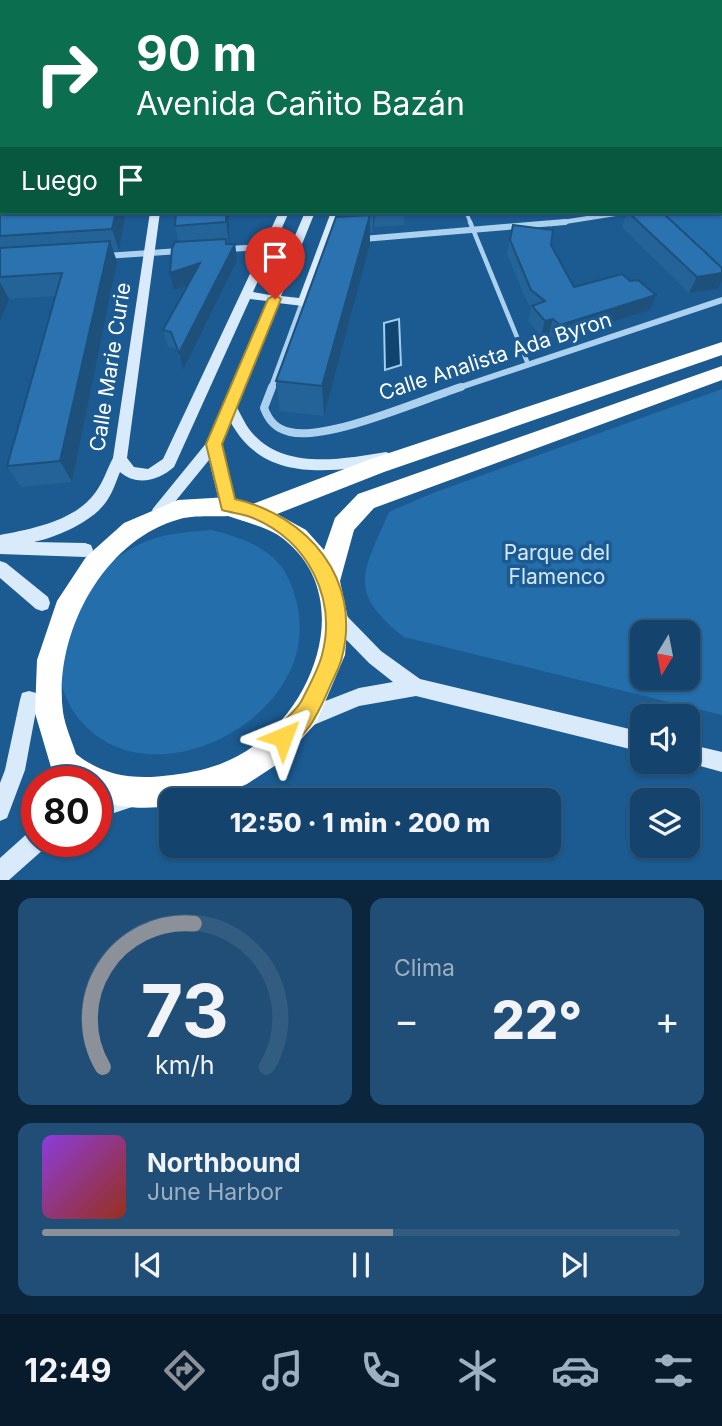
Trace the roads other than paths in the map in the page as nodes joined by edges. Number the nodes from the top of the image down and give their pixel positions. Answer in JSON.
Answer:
{"nodes":[{"id":1,"x":155,"y":214,"type":"edge"},
{"id":2,"x":283,"y":214,"type":"edge"},
{"id":3,"x":309,"y":214,"type":"edge"},
{"id":4,"x":335,"y":214,"type":"edge"},
{"id":5,"x":467,"y":214,"type":"edge"},
{"id":6,"x":612,"y":214,"type":"edge"},
{"id":7,"x":474,"y":232,"type":"junction"},
{"id":8,"x":356,"y":239,"type":"edge"},
{"id":9,"x":268,"y":247,"type":"junction"},
{"id":10,"x":217,"y":249,"type":"edge"},
{"id":11,"x":190,"y":251,"type":"edge"},
{"id":12,"x":149,"y":253,"type":"junction"},
{"id":13,"x":98,"y":257,"type":"edge"},
{"id":14,"x":245,"y":295,"type":"junction"},
{"id":15,"x":275,"y":299,"type":"junction"},
{"id":16,"x":722,"y":300,"type":"edge"},
{"id":17,"x":303,"y":302,"type":"junction"},
{"id":18,"x":722,"y":348,"type":"edge"},
{"id":19,"x":528,"y":364,"type":"junction"},
{"id":20,"x":722,"y":373,"type":"edge"},
{"id":21,"x":230,"y":408,"type":"junction"},
{"id":22,"x":214,"y":444,"type":"junction"},
{"id":23,"x":415,"y":453,"type":"junction"},
{"id":24,"x":120,"y":458,"type":"junction"},
{"id":25,"x":228,"y":505,"type":"junction"},
{"id":26,"x":160,"y":510,"type":"junction"},
{"id":27,"x":257,"y":512,"type":"junction"},
{"id":28,"x":0,"y":542,"type":"edge"},
{"id":29,"x":0,"y":548,"type":"edge"},
{"id":30,"x":85,"y":550,"type":"junction"},
{"id":31,"x":0,"y":568,"type":"edge"},
{"id":32,"x":328,"y":580,"type":"junction"},
{"id":33,"x":42,"y":604,"type":"junction"},
{"id":34,"x":336,"y":617,"type":"junction"},
{"id":35,"x":416,"y":687,"type":"junction"},
{"id":36,"x":29,"y":700,"type":"junction"},
{"id":37,"x":299,"y":721,"type":"junction"},
{"id":38,"x":630,"y":740,"type":"edge"},
{"id":39,"x":700,"y":757,"type":"edge"},
{"id":40,"x":722,"y":762,"type":"edge"},
{"id":41,"x":67,"y":766,"type":"edge"},
{"id":42,"x":112,"y":787,"type":"edge"},
{"id":43,"x":141,"y":794,"type":"junction"},
{"id":44,"x":112,"y":804,"type":"edge"},
{"id":45,"x":0,"y":811,"type":"edge"},
{"id":46,"x":21,"y":854,"type":"edge"},
{"id":47,"x":0,"y":873,"type":"edge"}],
"edges":[{"from":1,"to":12,"type":"main road","name":"Calle Marie Curie"},
{"from":2,"to":9,"type":"main road"},
{"from":3,"to":15,"type":"main road"},
{"from":4,"to":17,"type":"main road"},
{"from":5,"to":7,"type":"lane"},
{"from":6,"to":7,"type":"street"},
{"from":7,"to":8,"type":"street"},
{"from":7,"to":19,"type":"lane"},
{"from":9,"to":10,"type":"street"},
{"from":9,"to":14,"type":"main road"},
{"from":11,"to":12,"type":"street"},
{"from":12,"to":13,"type":"street"},
{"from":12,"to":24,"type":"main road","name":"Calle Marie Curie"},
{"from":14,"to":15,"type":"main road"},
{"from":14,"to":24,"type":"main road"},
{"from":15,"to":17,"type":"main road"},
{"from":15,"to":21,"type":"main road"},
{"from":16,"to":19,"type":"street","name":"Calle Analista Ada Byron"},
{"from":17,"to":19,"type":"street","name":"Calle Analista Ada Byron"},
{"from":18,"to":23,"type":"highway"},
{"from":20,"to":32,"type":"highway"},
{"from":21,"to":22,"type":"main road"},
{"from":21,"to":23,"type":"main road"},
{"from":22,"to":25,"type":"main road"},
{"from":22,"to":26,"type":"main road"},
{"from":23,"to":27,"type":"highway"},
{"from":24,"to":28,"type":"main road","name":"Calle Marie Curie"},
{"from":25,"to":26,"type":"highway"},
{"from":25,"to":27,"type":"highway"},
{"from":26,"to":30,"type":"highway"},
{"from":27,"to":32,"type":"highway"},
{"from":29,"to":30,"type":"main road"},
{"from":30,"to":33,"type":"highway"},
{"from":31,"to":33,"type":"main road"},
{"from":32,"to":34,"type":"highway"},
{"from":33,"to":36,"type":"highway"},
{"from":34,"to":35,"type":"main road"},
{"from":34,"to":37,"type":"highway"},
{"from":35,"to":37,"type":"main road"},
{"from":35,"to":38,"type":"main road"},
{"from":36,"to":41,"type":"highway"},
{"from":36,"to":45,"type":"main road"},
{"from":37,"to":43,"type":"highway"},
{"from":39,"to":40,"type":"main road"},
{"from":42,"to":43,"type":"highway"},
{"from":43,"to":44,"type":"main road"},
{"from":46,"to":47,"type":"main road"}]}
